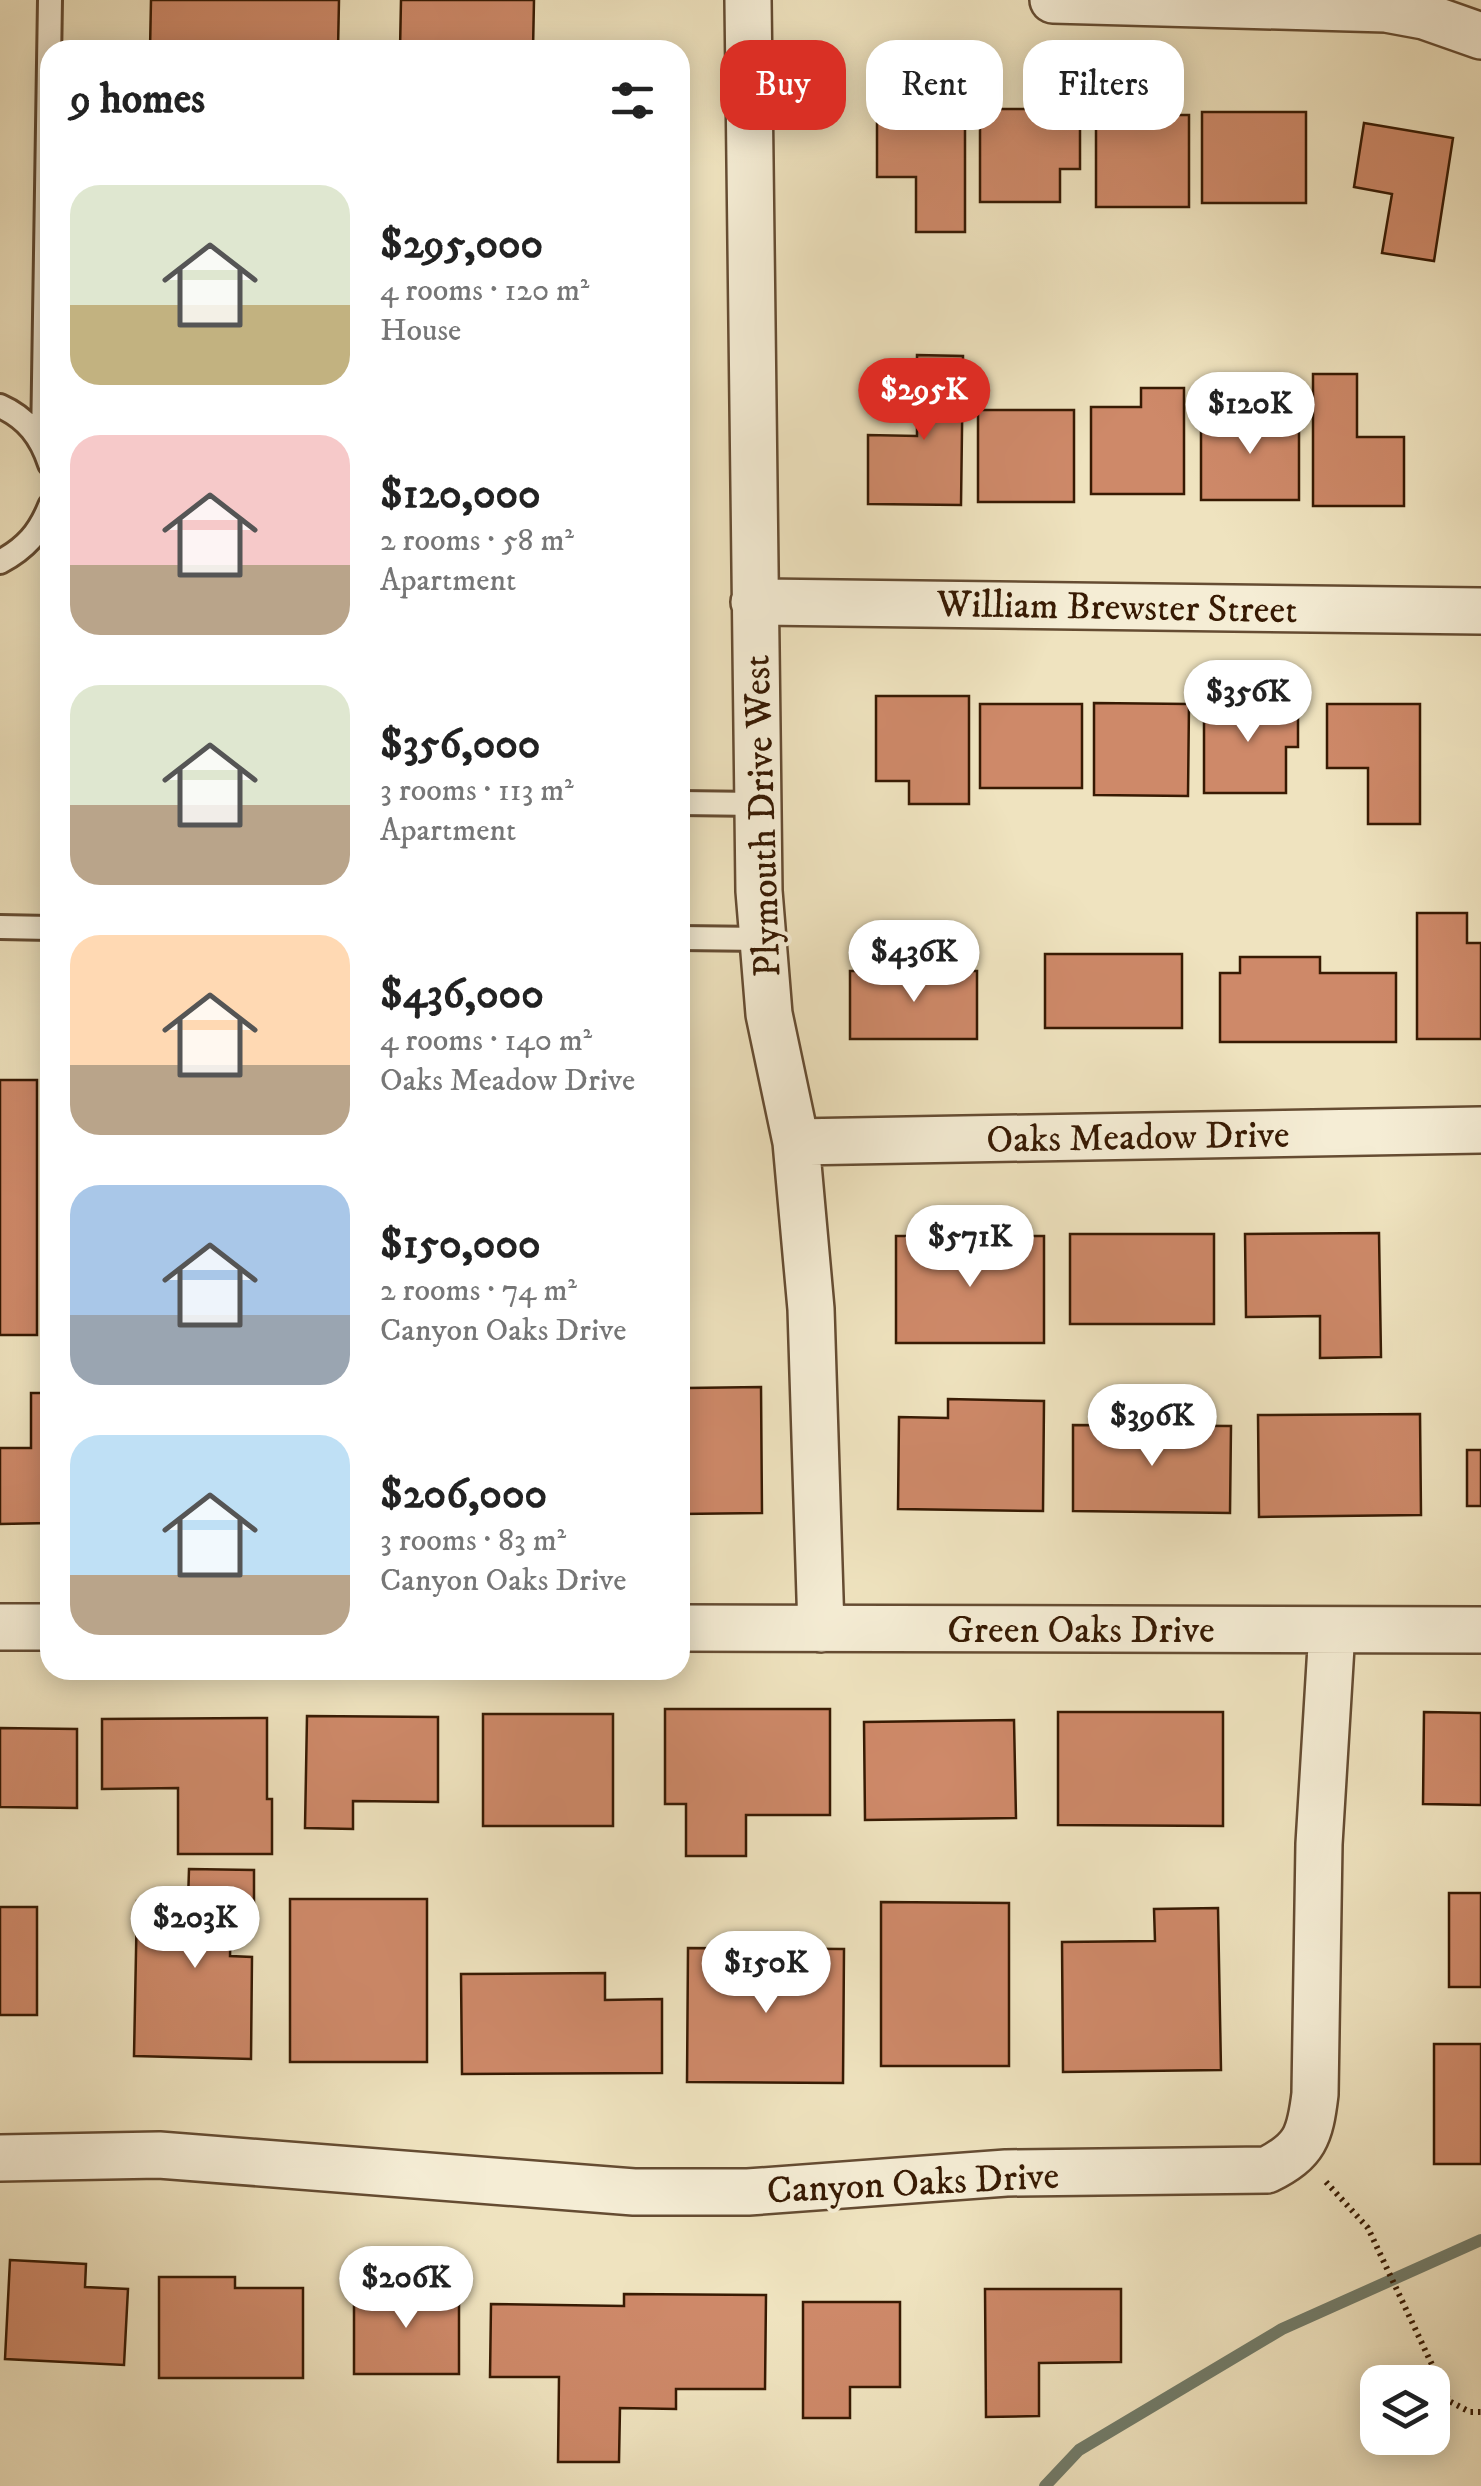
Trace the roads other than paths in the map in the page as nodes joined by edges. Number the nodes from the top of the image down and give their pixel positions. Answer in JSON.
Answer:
{"nodes":[{"id":1,"x":50,"y":0,"type":"edge"},
{"id":2,"x":748,"y":0,"type":"edge"},
{"id":3,"x":1053,"y":0,"type":"edge"},
{"id":4,"x":1481,"y":36,"type":"edge"},
{"id":5,"x":50,"y":40,"type":"edge"},
{"id":6,"x":0,"y":406,"type":"edge"},
{"id":7,"x":40,"y":444,"type":"edge"},
{"id":8,"x":40,"y":530,"type":"edge"},
{"id":9,"x":0,"y":562,"type":"edge"},
{"id":10,"x":754,"y":602,"type":"junction"},
{"id":11,"x":1481,"y":611,"type":"edge"},
{"id":12,"x":690,"y":804,"type":"edge"},
{"id":13,"x":758,"y":804,"type":"junction"},
{"id":14,"x":0,"y":928,"type":"edge"},
{"id":15,"x":40,"y":928,"type":"edge"},
{"id":16,"x":690,"y":938,"type":"edge"},
{"id":17,"x":763,"y":940,"type":"junction"},
{"id":18,"x":1481,"y":1130,"type":"edge"},
{"id":19,"x":796,"y":1142,"type":"junction"},
{"id":20,"x":0,"y":1627,"type":"edge"},
{"id":21,"x":40,"y":1627,"type":"edge"},
{"id":22,"x":690,"y":1628,"type":"edge"},
{"id":23,"x":821,"y":1628,"type":"junction"},
{"id":24,"x":1332,"y":1630,"type":"junction"},
{"id":25,"x":1481,"y":1630,"type":"edge"},
{"id":26,"x":0,"y":2158,"type":"edge"}],
"edges":[{"from":1,"to":5,"type":"lane"},
{"from":2,"to":10,"type":"street","name":"Plymouth Drive West"},
{"from":3,"to":4,"type":"street"},
{"from":6,"to":7,"type":"lane"},
{"from":8,"to":9,"type":"lane"},
{"from":10,"to":11,"type":"street","name":"William Brewster Street"},
{"from":10,"to":13,"type":"street","name":"Plymouth Drive West"},
{"from":12,"to":13,"type":"lane"},
{"from":13,"to":17,"type":"street","name":"Plymouth Drive West"},
{"from":14,"to":15,"type":"lane"},
{"from":16,"to":17,"type":"lane"},
{"from":17,"to":19,"type":"street","name":"Plymouth Drive West"},
{"from":18,"to":19,"type":"street","name":"Oaks Meadow Drive"},
{"from":19,"to":23,"type":"street","name":"Plymouth Drive West"},
{"from":20,"to":21,"type":"street"},
{"from":22,"to":23,"type":"street","name":"Green Oaks Drive"},
{"from":23,"to":24,"type":"street","name":"Green Oaks Drive"},
{"from":24,"to":25,"type":"street","name":"Green Oaks Drive"},
{"from":24,"to":26,"type":"street","name":"Canyon Oaks Drive"}]}
